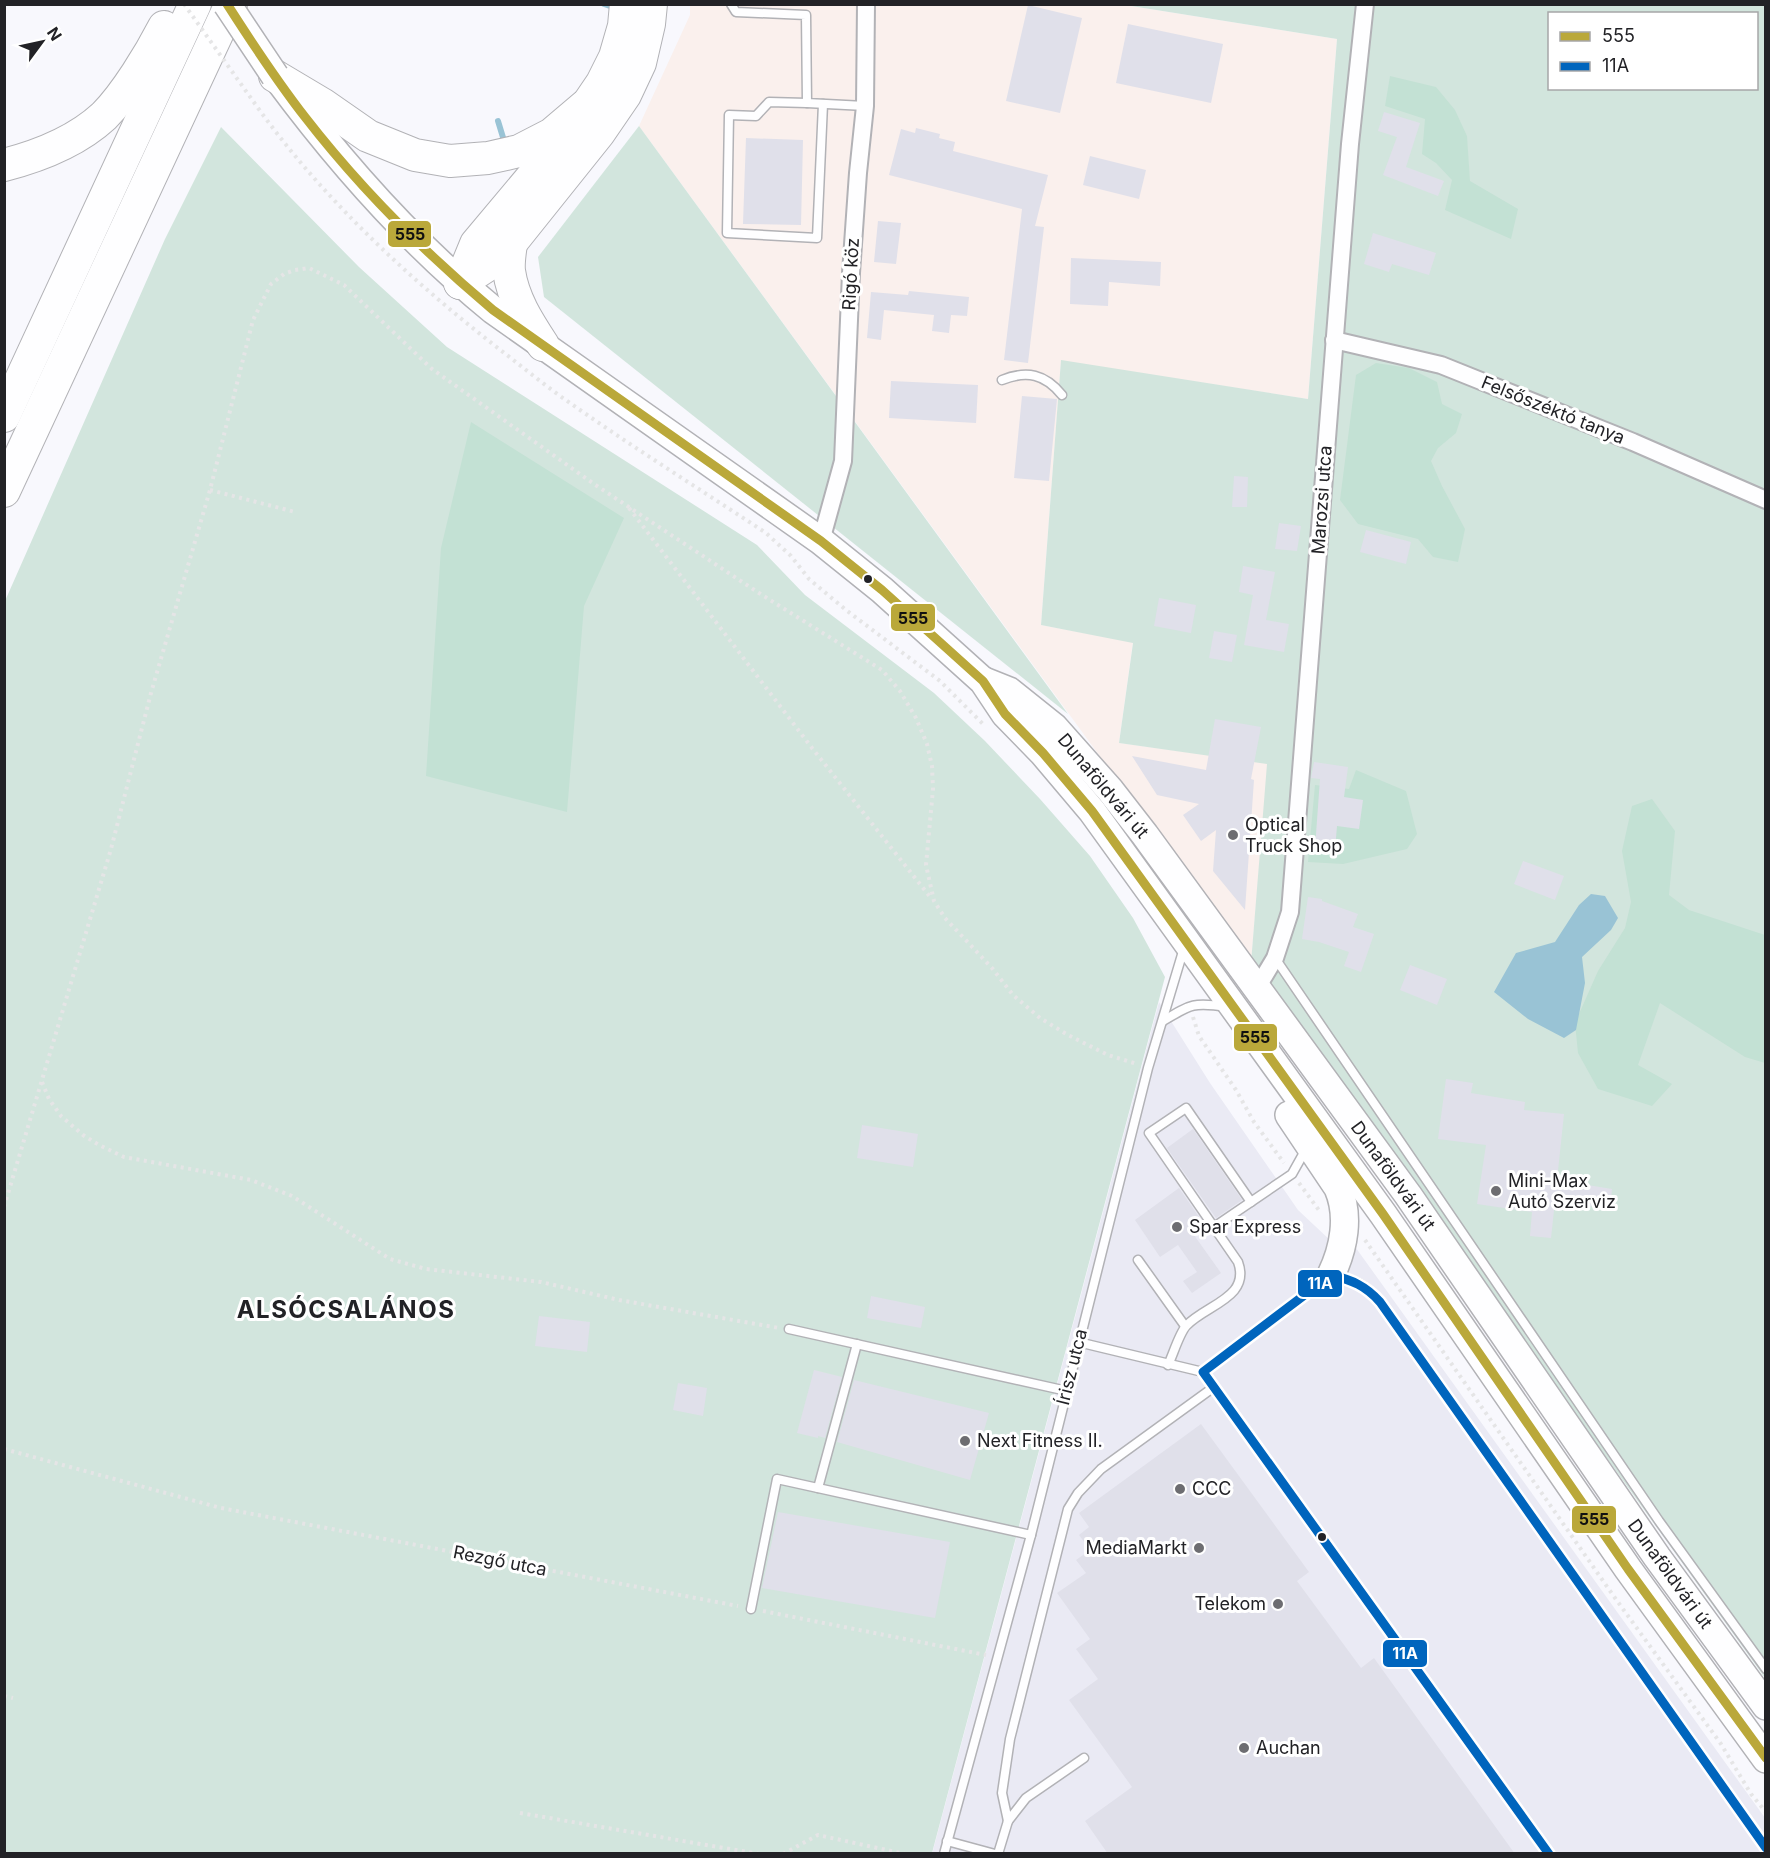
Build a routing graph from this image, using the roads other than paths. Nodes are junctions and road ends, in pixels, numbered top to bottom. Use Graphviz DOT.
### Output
graph roads {
  1 [pos="175,4"];
  2 [pos="195,4"];
  3 [pos="237,4"];
  4 [pos="626,4"];
  5 [pos="651,4"];
  6 [pos="731,4"];
  7 [pos="866,4"];
  8 [pos="1365,4"];
  9 [pos="226,14"];
  10 [pos="275,76"];
  11 [pos="807,104"];
  12 [pos="823,104"];
  13 [pos="585,106"];
  14 [pos="865,106"];
  15 [pos="4,165"];
  16 [pos="511,243"];
  17 [pos="460,283"];
  18 [pos="1335,340"];
  19 [pos="543,345"];
  20 [pos="1002,380"];
  21 [pos="1062,395"];
  22 [pos="4,416"];
  23 [pos="4,491"];
  24 [pos="1766,500"];
  25 [pos="821,541"];
  26 [pos="983,681"];
  27 [pos="1186,942"];
  28 [pos="1275,958"];
  29 [pos="1257,988"];
  30 [pos="1238,1015"];
  31 [pos="1163,1021"];
  32 [pos="1288,1084"];
  33 [pos="1309,1144"];
  34 [pos="1251,1202"];
  35 [pos="1214,1227"];
  36 [pos="1138,1260"];
  37 [pos="1331,1275"];
  38 [pos="1185,1326"];
  39 [pos="789,1329"];
  40 [pos="1078,1342"];
  41 [pos="857,1344"];
  42 [pos="1168,1365"];
  43 [pos="1203,1372"];
  44 [pos="1214,1388"];
  45 [pos="1067,1391"];
  46 [pos="818,1488"];
  47 [pos="1031,1535"];
  48 [pos="751,1609"];
  49 [pos="1766,1669"];
  50 [pos="1766,1706"];
  51 [pos="1084,1758"];
  52 [pos="1766,1759"];
  53 [pos="1008,1821"];
  54 [pos="947,1841"];
  55 [pos="1766,1849"];
  56 [pos="944,1854"];
  57 [pos="997,1854"];
  58 [pos="1549,1854"];
  1 -- 15 [label="highway"];
  2 -- 22 [label="highway"];
  3 -- 9 [label="highway"];
  4 -- 13 [label="highway"];
  5 -- 16 [label="highway"];
  6 -- 11 [label="lane"];
  7 -- 14 [label="street, Rigó köz"];
  8 -- 18 [label="street, Marozsi utca"];
  9 -- 10 [label="main road, Dunaföldvári út, bridge"];
  9 -- 23 [label="highway"];
  10 -- 13 [label="highway"];
  10 -- 17 [label="main road, Dunaföldvári út"];
  11 -- 12 [label="lane"];
  11 -- 12 [label="lane"];
  12 -- 14 [label="lane"];
  13 -- 17 [label="highway"];
  14 -- 25 [label="street, Rigó köz"];
  16 -- 17 [label="highway"];
  16 -- 19 [label="highway"];
  17 -- 19 [label="main road, Dunaföldvári út"];
  18 -- 24 [label="street, Felsőszéktó tanya"];
  18 -- 28 [label="street, Marozsi utca"];
  19 -- 25 [label="main road, Dunaföldvári út"];
  20 -- 21 [label="lane"];
  25 -- 26 [label="main road, Dunaföldvári út"];
  26 -- 27 [label="main road, Dunaföldvári út"];
  26 -- 29 [label="main road, Dunaföldvári út"];
  27 -- 30 [label="main road, Dunaföldvári út"];
  27 -- 31 [label="lane, Írisz utca"];
  28 -- 29 [label="street, Marozsi utca"];
  28 -- 49 [label="lane"];
  29 -- 32 [label="main road"];
  29 -- 50 [label="main road, Dunaföldvári út"];
  30 -- 31 [label="lane"];
  30 -- 32 [label="main road, Dunaföldvári út"];
  30 -- 33 [label="main road"];
  31 -- 40 [label="lane, Írisz utca"];
  32 -- 52 [label="main road, Dunaföldvári út"];
  33 -- 34 [label="lane"];
  33 -- 37 [label="main road"];
  34 -- 35 [label="lane"];
  34 -- 35 [label="lane"];
  35 -- 38 [label="lane"];
  36 -- 38 [label="lane"];
  37 -- 43 [label="lane"];
  37 -- 55 [label="lane"];
  38 -- 42 [label="lane"];
  39 -- 41 [label="lane"];
  40 -- 42 [label="lane"];
  40 -- 45 [label="lane, Írisz utca"];
  41 -- 45 [label="lane"];
  41 -- 46 [label="lane"];
  42 -- 43 [label="lane"];
  43 -- 44 [label="lane"];
  44 -- 53 [label="lane"];
  44 -- 58 [label="lane"];
  45 -- 47 [label="lane, Írisz utca"];
  46 -- 47 [label="lane"];
  46 -- 48 [label="lane"];
  47 -- 54 [label="lane, Írisz utca"];
  51 -- 53 [label="lane"];
  53 -- 57 [label="lane"];
  54 -- 56 [label="lane, Írisz utca"];
  54 -- 57 [label="lane"];
}
